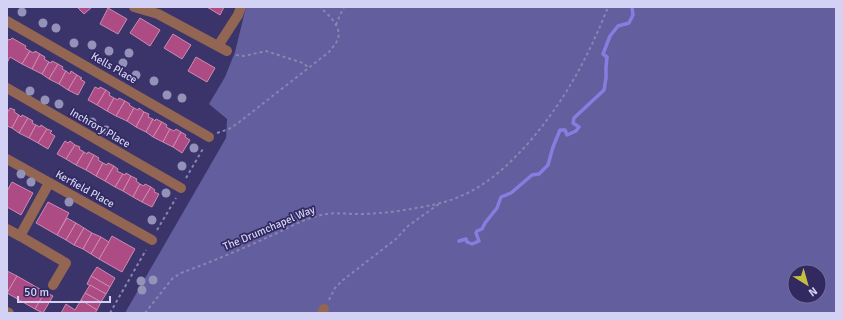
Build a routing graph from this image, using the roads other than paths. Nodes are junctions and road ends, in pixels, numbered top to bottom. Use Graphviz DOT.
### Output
graph roads {
  1 [pos="134,7"];
  2 [pos="241,7"];
  3 [pos="149,9"];
  4 [pos="7,21"];
  5 [pos="218,46"];
  6 [pos="227,51"];
  7 [pos="7,88"];
  8 [pos="209,137"];
  9 [pos="7,159"];
  10 [pos="49,182"];
  11 [pos="181,188"];
  12 [pos="7,229"];
  13 [pos="20,236"];
  14 [pos="152,240"];
  15 [pos="53,285"];
  1 -- 3 [label="street"];
  2 -- 5 [label="street"];
  3 -- 5 [label="street"];
  4 -- 8 [label="street, Kells Place"];
  5 -- 6 [label="street"];
  7 -- 11 [label="street, Inchrory Place"];
  9 -- 10 [label="street, Kerfield Place"];
  10 -- 13 [label="street"];
  10 -- 14 [label="street, Kerfield Place"];
  12 -- 13 [label="street"];
  13 -- 15 [label="street"];
}
